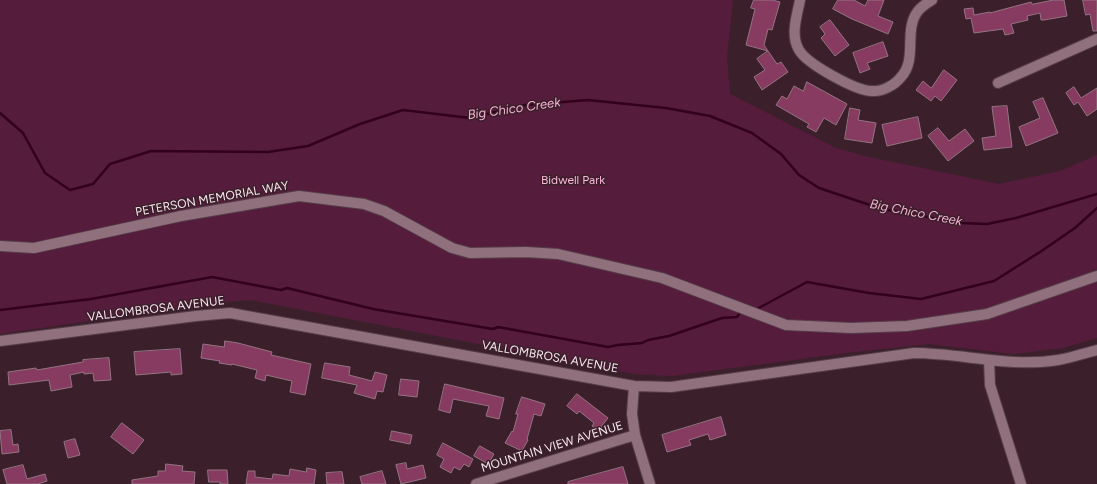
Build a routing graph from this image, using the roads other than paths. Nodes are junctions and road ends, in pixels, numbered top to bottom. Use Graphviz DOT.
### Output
graph roads {
  1 [pos="800,0"];
  2 [pos="932,0"];
  3 [pos="1097,39"];
  4 [pos="998,83"];
  5 [pos="0,246"];
  6 [pos="1097,276"];
  7 [pos="0,341"];
  8 [pos="1097,350"];
  9 [pos="989,360"];
  10 [pos="634,386"];
  11 [pos="635,435"];
  12 [pos="476,484"];
  13 [pos="650,484"];
  14 [pos="1021,484"];
  1 -- 2 [label="street"];
  3 -- 4 [label="street"];
  5 -- 6 [label="street, PETERSON MEMORIAL WAY"];
  7 -- 10 [label="street, VALLOMBROSA AVENUE"];
  8 -- 9 [label="street, VALLOMBROSA AVENUE"];
  9 -- 10 [label="street, VALLOMBROSA AVENUE"];
  9 -- 14 [label="street"];
  10 -- 11 [label="street"];
  11 -- 12 [label="street, MOUNTAIN VIEW AVENUE"];
  11 -- 13 [label="street"];
}
